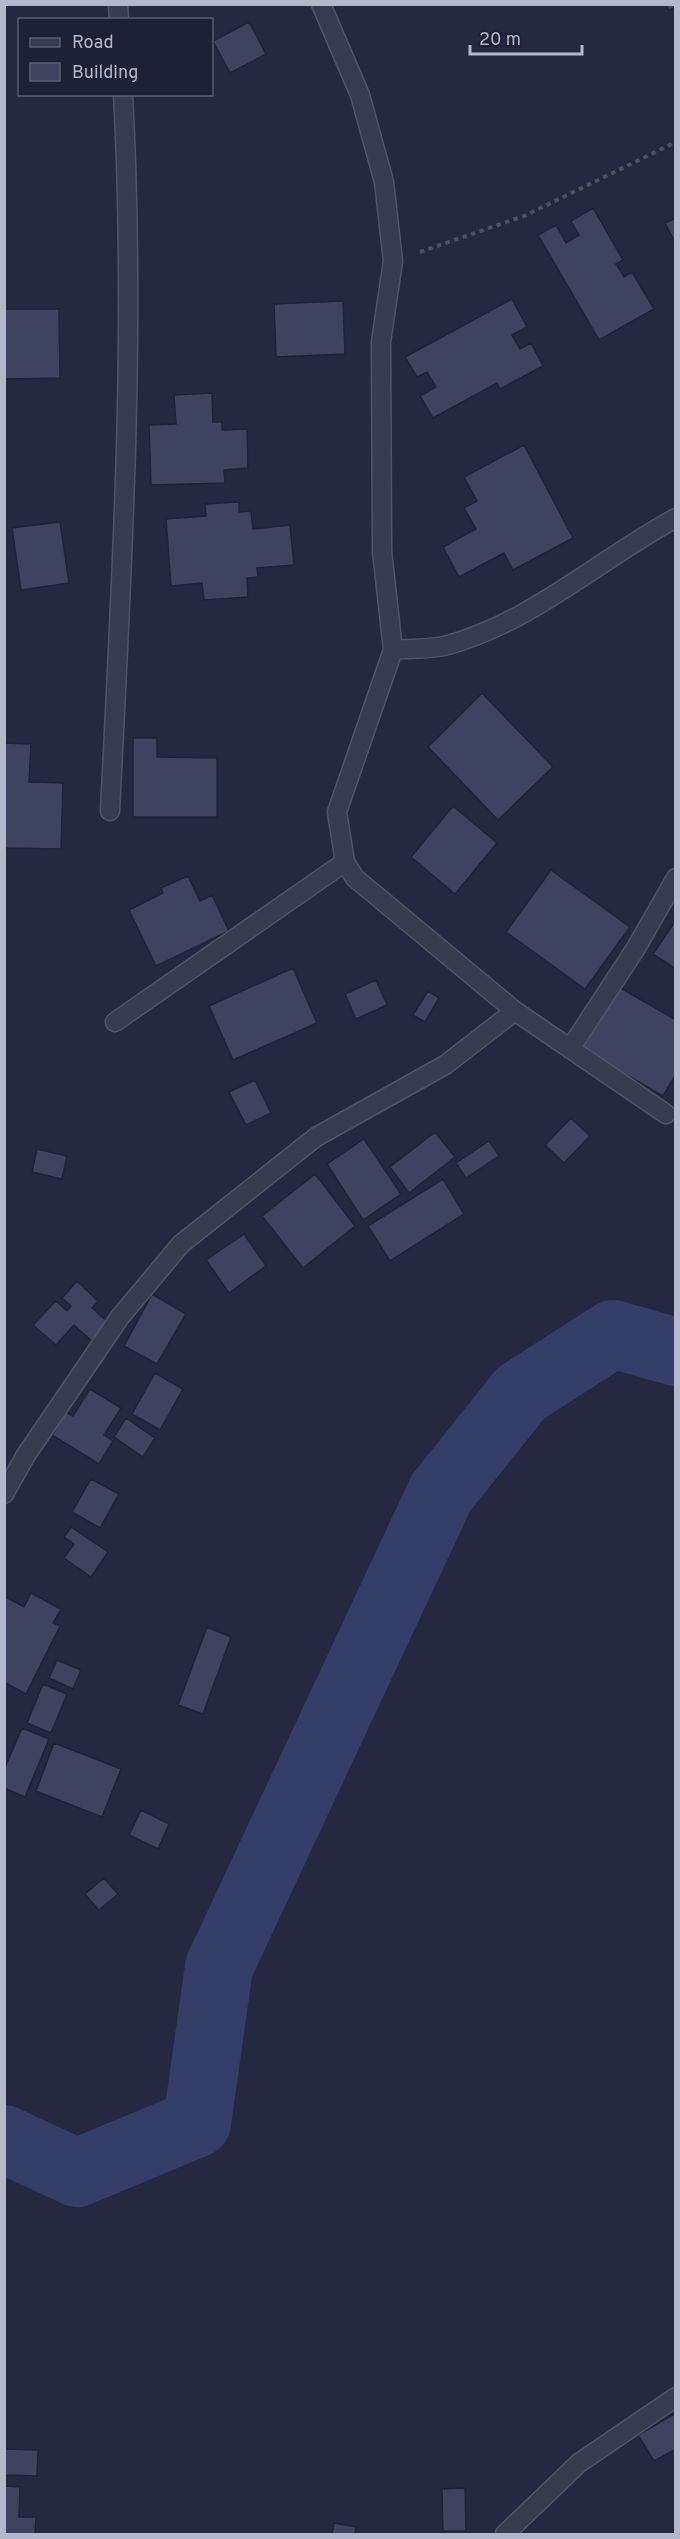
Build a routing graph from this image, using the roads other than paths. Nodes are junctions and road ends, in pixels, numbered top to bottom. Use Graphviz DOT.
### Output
graph roads {
  1 [pos="321,4"];
  2 [pos="123,96"];
  3 [pos="675,518"];
  4 [pos="393,650"];
  5 [pos="110,811"];
  6 [pos="345,862"];
  7 [pos="675,878"];
  8 [pos="515,1011"];
  9 [pos="115,1022"];
  10 [pos="570,1049"];
  11 [pos="666,1114"];
  12 [pos="4,1494"];
  13 [pos="675,2397"];
  14 [pos="505,2535"];
  1 -- 4 [label="street"];
  2 -- 5 [label="street"];
  3 -- 4 [label="street"];
  4 -- 6 [label="street"];
  6 -- 8 [label="street"];
  6 -- 9 [label="street"];
  7 -- 10 [label="street"];
  8 -- 10 [label="street"];
  8 -- 12 [label="street"];
  10 -- 11 [label="street"];
  13 -- 14 [label="street"];
}
